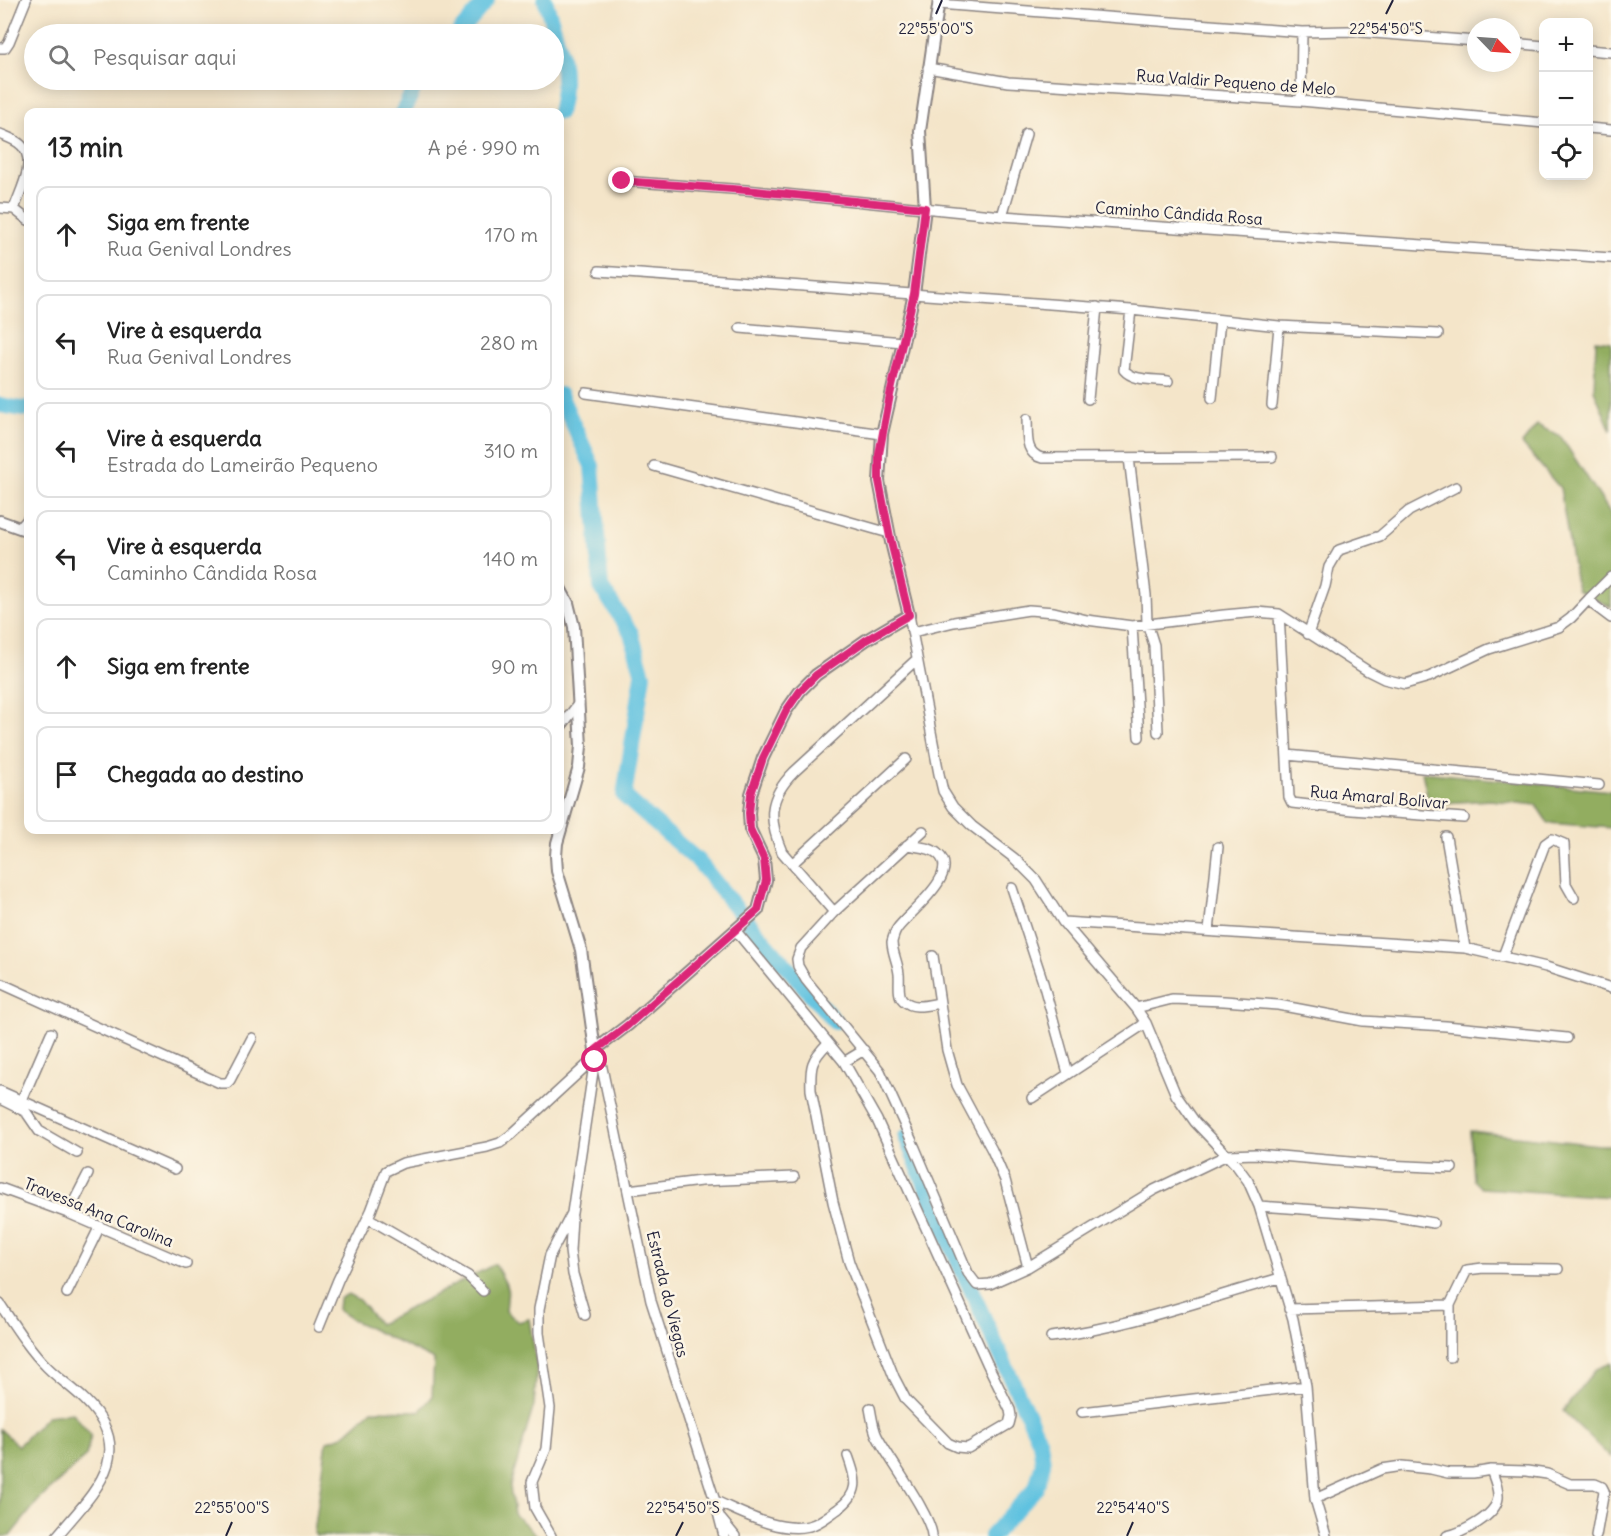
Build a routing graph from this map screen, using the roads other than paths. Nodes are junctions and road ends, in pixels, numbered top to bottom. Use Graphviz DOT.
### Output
graph roads {
  1 [pos="26,0"];
  2 [pos="939,2"];
  3 [pos="1302,32"];
  4 [pos="1467,40"];
  5 [pos="1521,45"];
  6 [pos="1539,46"];
  7 [pos="0,48"];
  8 [pos="1593,50"];
  9 [pos="1611,52"];
  10 [pos="928,68"];
  11 [pos="1301,101"];
  12 [pos="1539,123"];
  13 [pos="1593,128"];
  14 [pos="1611,130"];
  15 [pos="0,134"];
  16 [pos="1026,135"];
  17 [pos="24,148"];
  18 [pos="24,178"];
  19 [pos="622,181"];
  20 [pos="0,208"];
  21 [pos="925,208"];
  22 [pos="14,209"];
  23 [pos="1002,216"];
  24 [pos="24,217"];
  25 [pos="1611,258"];
  26 [pos="599,271"];
  27 [pos="914,294"];
  28 [pos="1097,307"];
  29 [pos="1131,310"];
  30 [pos="1220,320"];
  31 [pos="1279,326"];
  32 [pos="740,328"];
  33 [pos="1438,334"];
  34 [pos="903,342"];
  35 [pos="1168,381"];
  36 [pos="586,393"];
  37 [pos="1212,398"];
  38 [pos="1088,399"];
  39 [pos="1272,405"];
  40 [pos="1027,419"];
  41 [pos="882,434"];
  42 [pos="1272,457"];
  43 [pos="1129,458"];
  44 [pos="654,466"];
  45 [pos="1456,487"];
  46 [pos="0,521"];
  47 [pos="24,529"];
  48 [pos="889,533"];
  49 [pos="1611,577"];
  50 [pos="564,596"];
  51 [pos="1589,599"];
  52 [pos="1279,614"];
  53 [pos="909,615"];
  54 [pos="1611,618"];
  55 [pos="1147,623"];
  56 [pos="1132,626"];
  57 [pos="913,632"];
  58 [pos="1308,634"];
  59 [pos="917,659"];
  60 [pos="579,704"];
  61 [pos="564,723"];
  62 [pos="1158,732"];
  63 [pos="1139,737"];
  64 [pos="1287,755"];
  65 [pos="906,759"];
  66 [pos="1599,785"];
  67 [pos="1464,818"];
  68 [pos="564,819"];
  69 [pos="922,831"];
  70 [pos="560,834"];
  71 [pos="1446,837"];
  72 [pos="907,845"];
  73 [pos="1218,847"];
  74 [pos="793,863"];
  75 [pos="1012,888"];
  76 [pos="1574,898"];
  77 [pos="834,912"];
  78 [pos="1063,921"];
  79 [pos="738,930"];
  80 [pos="1209,931"];
  81 [pos="1465,948"];
  82 [pos="933,956"];
  83 [pos="1503,956"];
  84 [pos="0,983"];
  85 [pos="1611,988"];
  86 [pos="939,1003"];
  87 [pos="1136,1008"];
  88 [pos="1146,1023"];
  89 [pos="51,1033"];
  90 [pos="252,1038"];
  91 [pos="1567,1038"];
  92 [pos="828,1043"];
  93 [pos="864,1050"];
  94 [pos="595,1055"];
  95 [pos="844,1062"];
  96 [pos="1068,1073"];
  97 [pos="0,1091"];
  98 [pos="1032,1098"];
  99 [pos="0,1099"];
  100 [pos="22,1100"];
  101 [pos="77,1153"];
  102 [pos="1227,1155"];
  103 [pos="1452,1168"];
  104 [pos="175,1169"];
  105 [pos="88,1174"];
  106 [pos="794,1177"];
  107 [pos="0,1188"];
  108 [pos="628,1190"];
  109 [pos="1259,1206"];
  110 [pos="68,1213"];
  111 [pos="572,1213"];
  112 [pos="368,1218"];
  113 [pos="1433,1223"];
  114 [pos="100,1226"];
  115 [pos="186,1264"];
  116 [pos="1028,1268"];
  117 [pos="1558,1269"];
  118 [pos="1280,1278"];
  119 [pos="483,1291"];
  120 [pos="67,1293"];
  121 [pos="0,1304"];
  122 [pos="1450,1305"];
  123 [pos="1289,1309"];
  124 [pos="585,1315"];
  125 [pos="319,1327"];
  126 [pos="1051,1337"];
  127 [pos="1450,1358"];
  128 [pos="1306,1386"];
  129 [pos="870,1408"];
  130 [pos="1082,1412"];
  131 [pos="848,1456"];
  132 [pos="1491,1470"];
  133 [pos="1315,1499"];
  134 [pos="715,1501"];
  135 [pos="719,1516"];
  136 [pos="57,1536"];
  137 [pos="551,1536"];
  138 [pos="724,1536"];
  139 [pos="735,1536"];
  140 [pos="932,1536"];
  141 [pos="1326,1536"];
  142 [pos="1447,1536"];
  143 [pos="1596,1536"];
  1 -- 7 [label="street"];
  2 -- 3 [label="street"];
  2 -- 10 [label="street"];
  3 -- 4 [label="street"];
  3 -- 11 [label="street"];
  5 -- 6 [label="street"];
  8 -- 9 [label="street"];
  10 -- 11 [label="street, Rua Valdir Pequeno de Melo"];
  10 -- 21 [label="street"];
  11 -- 12 [label="street, Rua Valdir Pequeno de Melo"];
  13 -- 14 [label="street"];
  15 -- 17 [label="street"];
  16 -- 23 [label="street"];
  18 -- 22 [label="street"];
  19 -- 21 [label="street, Caminho Cândida Rosa"];
  20 -- 22 [label="street"];
  21 -- 23 [label="street, Caminho Cândida Rosa"];
  21 -- 27 [label="street"];
  22 -- 24 [label="street"];
  23 -- 25 [label="street, Caminho Cândida Rosa"];
  26 -- 27 [label="street"];
  27 -- 28 [label="street"];
  27 -- 34 [label="street"];
  28 -- 29 [label="street"];
  28 -- 38 [label="street"];
  29 -- 30 [label="street"];
  29 -- 35 [label="street"];
  30 -- 31 [label="street"];
  30 -- 37 [label="street"];
  31 -- 33 [label="street"];
  31 -- 39 [label="street"];
  32 -- 34 [label="street"];
  34 -- 41 [label="street"];
  36 -- 41 [label="street"];
  40 -- 43 [label="street"];
  41 -- 48 [label="street"];
  42 -- 43 [label="street"];
  43 -- 55 [label="street"];
  44 -- 48 [label="street"];
  45 -- 58 [label="street"];
  46 -- 47 [label="street"];
  48 -- 53 [label="street"];
  49 -- 51 [label="street"];
  50 -- 60 [label="street, Estrada do Viegas"];
  51 -- 54 [label="street"];
  51 -- 58 [label="street"];
  52 -- 55 [label="street"];
  52 -- 58 [label="street"];
  52 -- 64 [label="street"];
  53 -- 57 [label="street"];
  53 -- 79 [label="street"];
  55 -- 56 [label="street"];
  55 -- 62 [label="street"];
  56 -- 57 [label="street"];
  56 -- 63 [label="street"];
  57 -- 59 [label="street"];
  59 -- 74 [label="street"];
  59 -- 78 [label="street"];
  60 -- 61 [label="street"];
  60 -- 68 [label="street, Estrada do Viegas"];
  64 -- 66 [label="street"];
  64 -- 67 [label="street, Rua Amaral Bolivar"];
  65 -- 74 [label="street"];
  69 -- 72 [label="street"];
  70 -- 94 [label="street, Estrada do Viegas"];
  71 -- 81 [label="street"];
  72 -- 77 [label="street"];
  72 -- 86 [label="street"];
  73 -- 80 [label="street"];
  74 -- 77 [label="street"];
  75 -- 96 [label="street"];
  76 -- 83 [label="street"];
  77 -- 93 [label="street"];
  78 -- 80 [label="street"];
  78 -- 87 [label="street"];
  79 -- 92 [label="street"];
  79 -- 94 [label="street"];
  80 -- 81 [label="street"];
  81 -- 83 [label="street"];
  82 -- 86 [label="street"];
  83 -- 85 [label="street"];
  84 -- 90 [label="street"];
  86 -- 116 [label="street"];
  87 -- 88 [label="street"];
  87 -- 91 [label="street"];
  88 -- 96 [label="street"];
  88 -- 102 [label="street"];
  89 -- 100 [label="street"];
  92 -- 95 [label="street"];
  92 -- 95 [label="street"];
  93 -- 95 [label="street"];
  93 -- 116 [label="street"];
  94 -- 108 [label="street, Estrada do Viegas"];
  94 -- 111 [label="street, Estrada do Viegas"];
  94 -- 112 [label="street"];
  96 -- 98 [label="street"];
  97 -- 100 [label="street"];
  99 -- 101 [label="street"];
  100 -- 104 [label="street"];
  102 -- 103 [label="street"];
  102 -- 109 [label="street"];
  102 -- 116 [label="street"];
  105 -- 110 [label="street"];
  106 -- 108 [label="street"];
  107 -- 110 [label="street, Travessa Ana Carolina"];
  108 -- 134 [label="street, Estrada do Viegas"];
  109 -- 113 [label="street"];
  109 -- 118 [label="street"];
  110 -- 114 [label="street, Travessa Ana Carolina"];
  111 -- 124 [label="street"];
  111 -- 137 [label="street, Estrada do Viegas"];
  112 -- 119 [label="street"];
  112 -- 125 [label="street"];
  114 -- 115 [label="street, Travessa Ana Carolina"];
  114 -- 120 [label="street"];
  117 -- 122 [label="street"];
  118 -- 123 [label="street"];
  118 -- 126 [label="street"];
  121 -- 136 [label="street"];
  122 -- 123 [label="street"];
  122 -- 127 [label="street"];
  123 -- 128 [label="street"];
  128 -- 130 [label="street"];
  128 -- 133 [label="street"];
  129 -- 140 [label="street"];
  131 -- 134 [label="street"];
  132 -- 133 [label="street"];
  132 -- 142 [label="street"];
  132 -- 143 [label="street"];
  133 -- 141 [label="street"];
  134 -- 135 [label="street, Estrada do Viegas"];
  135 -- 138 [label="street, Estrada do Viegas"];
  135 -- 139 [label="street"];
}
